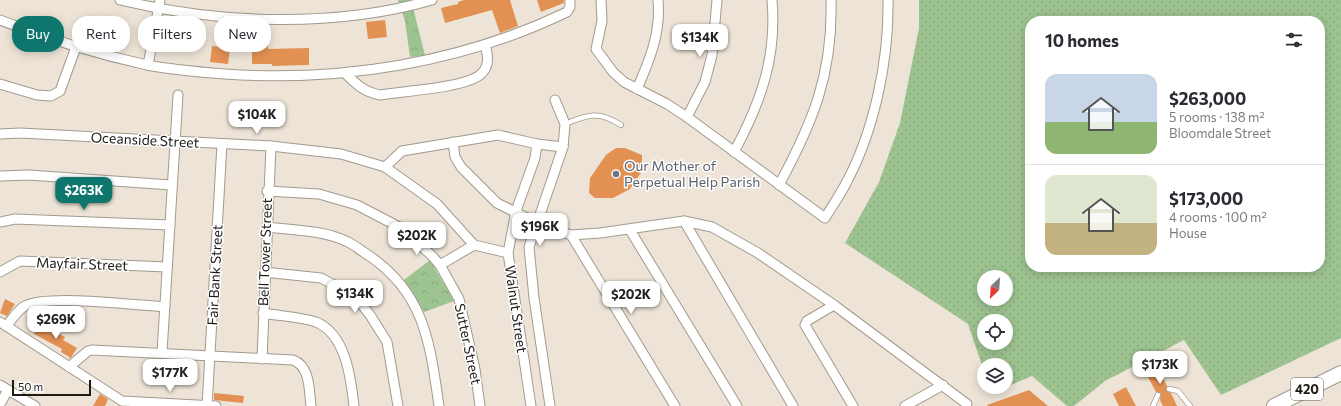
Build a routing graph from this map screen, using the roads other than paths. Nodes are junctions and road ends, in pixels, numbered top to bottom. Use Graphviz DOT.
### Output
graph roads {
  1 [pos="120,0"];
  2 [pos="432,0"];
  3 [pos="570,0"];
  4 [pos="602,0"];
  5 [pos="658,0"];
  6 [pos="716,0"];
  7 [pos="772,0"];
  8 [pos="831,0"];
  9 [pos="888,0"];
  10 [pos="159,5"];
  11 [pos="0,20"];
  12 [pos="485,45"];
  13 [pos="72,46"];
  14 [pos="74,52"];
  15 [pos="96,52"];
  16 [pos="148,65"];
  17 [pos="345,73"];
  18 [pos="0,84"];
  19 [pos="637,89"];
  20 [pos="178,95"];
  21 [pos="555,100"];
  22 [pos="687,117"];
  23 [pos="565,124"];
  24 [pos="621,125"];
  25 [pos="0,134"];
  26 [pos="176,142"];
  27 [pos="453,142"];
  28 [pos="222,144"];
  29 [pos="537,144"];
  30 [pos="271,146"];
  31 [pos="563,147"];
  32 [pos="734,152"];
  33 [pos="385,167"];
  34 [pos="0,176"];
  35 [pos="172,185"];
  36 [pos="779,185"];
  37 [pos="268,192"];
  38 [pos="516,211"];
  39 [pos="684,221"];
  40 [pos="0,222"];
  41 [pos="537,223"];
  42 [pos="170,225"];
  43 [pos="267,227"];
  44 [pos="630,230"];
  45 [pos="571,235"];
  46 [pos="474,245"];
  47 [pos="508,253"];
  48 [pos="440,264"];
  49 [pos="167,267"];
  50 [pos="0,272"];
  51 [pos="264,272"];
  52 [pos="834,305"];
  53 [pos="165,307"];
  54 [pos="264,313"];
  55 [pos="3,324"];
  56 [pos="162,352"];
  57 [pos="210,357"];
  58 [pos="262,359"];
  59 [pos="69,367"];
  60 [pos="1341,373"];
  61 [pos="943,385"];
  62 [pos="4,388"];
  63 [pos="1169,389"];
  64 [pos="1158,395"];
  65 [pos="0,404"];
  66 [pos="121,404"];
  67 [pos="967,404"];
  68 [pos="35,406"];
  69 [pos="210,406"];
  70 [pos="311,406"];
  71 [pos="354,406"];
  72 [pos="398,406"];
  73 [pos="439,406"];
  74 [pos="480,406"];
  75 [pos="530,406"];
  76 [pos="550,406"];
  77 [pos="675,406"];
  78 [pos="737,406"];
  79 [pos="793,406"];
  80 [pos="853,406"];
  81 [pos="905,406"];
  82 [pos="1152,406"];
  83 [pos="1190,406"];
  84 [pos="1274,406"];
  1 -- 10 [label="street"];
  2 -- 10 [label="street"];
  3 -- 12 [label="street"];
  4 -- 19 [label="street"];
  5 -- 19 [label="street"];
  6 -- 22 [label="street"];
  7 -- 32 [label="street"];
  8 -- 36 [label="street"];
  9 -- 36 [label="street"];
  10 -- 16 [label="street"];
  11 -- 13 [label="street"];
  12 -- 17 [label="street"];
  12 -- 17 [label="street"];
  14 -- 18 [label="street"];
  15 -- 16 [label="street"];
  16 -- 17 [label="street"];
  19 -- 22 [label="street"];
  20 -- 26 [label="street"];
  21 -- 23 [label="street"];
  22 -- 32 [label="street"];
  23 -- 24 [label="lane"];
  23 -- 31 [label="street"];
  25 -- 26 [label="street, Oceanside Street"];
  26 -- 28 [label="street, Oceanside Street"];
  26 -- 35 [label="street"];
  27 -- 29 [label="street"];
  27 -- 33 [label="street"];
  27 -- 38 [label="street"];
  28 -- 30 [label="street, Oceanside Street"];
  28 -- 57 [label="street, Fair Bank Street"];
  29 -- 31 [label="street"];
  29 -- 38 [label="street, Walnut Street"];
  30 -- 33 [label="street, Oceanside Street"];
  30 -- 37 [label="street, Bell Tower Street"];
  31 -- 41 [label="street"];
  32 -- 36 [label="street"];
  33 -- 46 [label="street, Oceanside Street"];
  34 -- 35 [label="street"];
  35 -- 42 [label="street"];
  37 -- 43 [label="street, Bell Tower Street"];
  37 -- 48 [label="street, Sutter Street"];
  38 -- 41 [label="street"];
  38 -- 47 [label="street, Walnut Street"];
  39 -- 44 [label="street"];
  39 -- 52 [label="street"];
  39 -- 79 [label="street"];
  40 -- 42 [label="street"];
  41 -- 45 [label="street"];
  41 -- 76 [label="street"];
  42 -- 49 [label="street"];
  43 -- 51 [label="street, Bell Tower Street"];
  43 -- 73 [label="street"];
  44 -- 45 [label="street"];
  44 -- 78 [label="street"];
  45 -- 77 [label="street"];
  46 -- 47 [label="street"];
  46 -- 48 [label="street"];
  47 -- 75 [label="street, Walnut Street"];
  48 -- 74 [label="street, Sutter Street"];
  49 -- 50 [label="street, Mayfair Street"];
  49 -- 53 [label="street"];
  51 -- 54 [label="street, Bell Tower Street"];
  51 -- 72 [label="street"];
  52 -- 61 [label="street"];
  52 -- 80 [label="street"];
  53 -- 55 [label="street"];
  53 -- 56 [label="street"];
  54 -- 58 [label="street, Bell Tower Street"];
  54 -- 71 [label="street"];
  55 -- 59 [label="street"];
  56 -- 57 [label="street"];
  56 -- 59 [label="street"];
  57 -- 58 [label="street"];
  57 -- 69 [label="street, Fair Bank Street"];
  58 -- 70 [label="street"];
  59 -- 66 [label="street"];
  60 -- 84 [label="main road, 420"];
  61 -- 67 [label="street"];
  61 -- 81 [label="street"];
  62 -- 65 [label="street"];
  62 -- 68 [label="street"];
  63 -- 83 [label="lane"];
  64 -- 82 [label="lane"];
  66 -- 69 [label="street"];
}
